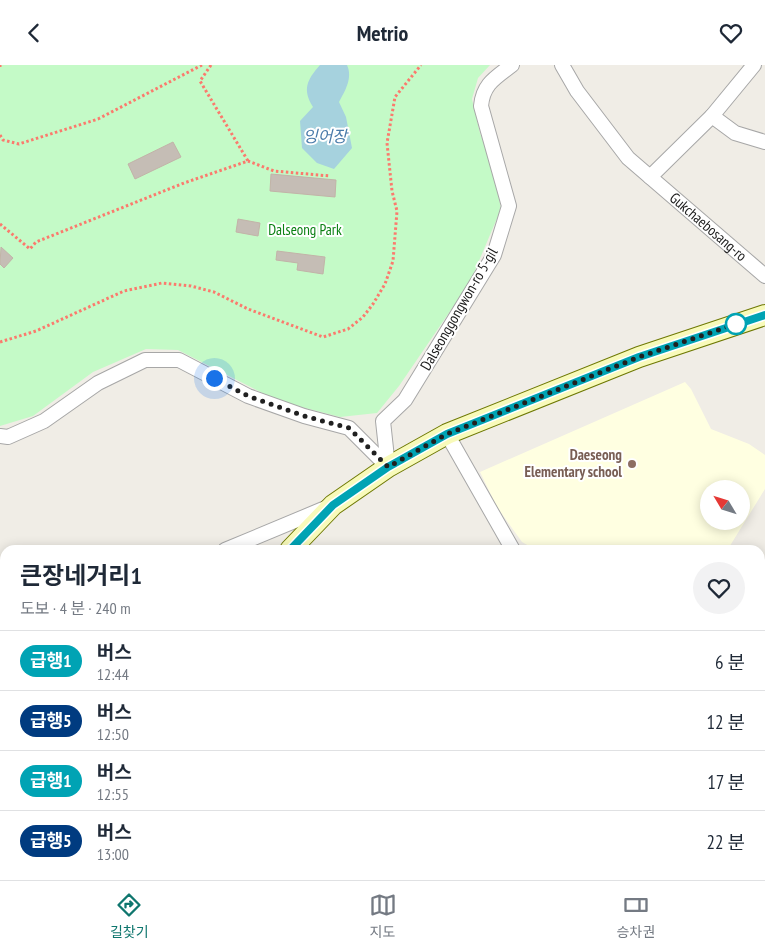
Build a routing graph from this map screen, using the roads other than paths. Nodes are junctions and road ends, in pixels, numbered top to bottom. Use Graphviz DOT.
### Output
graph roads {
  1 [pos="512,65"];
  2 [pos="562,65"];
  3 [pos="754,65"];
  4 [pos="712,116"];
  5 [pos="765,142"];
  6 [pos="650,177"];
  7 [pos="765,277"];
  8 [pos="765,315"];
  9 [pos="447,434"];
  10 [pos="0,436"];
  11 [pos="388,467"];
  12 [pos="333,505"];
  13 [pos="237,545"];
  14 [pos="295,545"];
  15 [pos="510,545"];
  1 -- 11 [label="street, Dalseonggongwon-ro 5-gil"];
  2 -- 6 [label="street"];
  3 -- 4 [label="street"];
  4 -- 5 [label="street"];
  4 -- 6 [label="street"];
  6 -- 7 [label="street, Gukchaebosang-ro"];
  8 -- 9 [label="main road"];
  9 -- 11 [label="main road"];
  9 -- 15 [label="street"];
  10 -- 11 [label="street"];
  11 -- 12 [label="main road"];
  12 -- 13 [label="street"];
  12 -- 14 [label="main road"];
}
